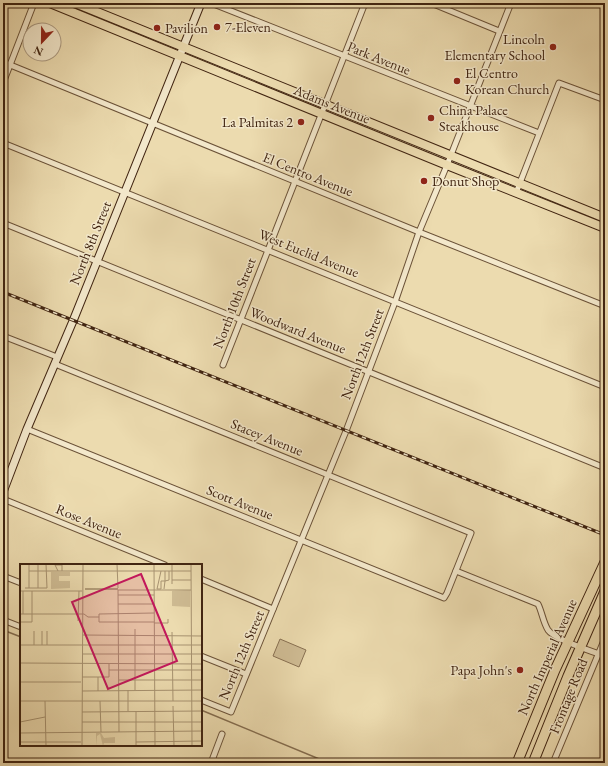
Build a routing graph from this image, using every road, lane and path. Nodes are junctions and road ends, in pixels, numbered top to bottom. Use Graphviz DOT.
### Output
graph roads {
  1 [pos="34,3"];
  2 [pos="50,3"];
  3 [pos="75,3"];
  4 [pos="201,3"];
  5 [pos="211,3"];
  6 [pos="365,3"];
  7 [pos="431,3"];
  8 [pos="511,3"];
  9 [pos="499,31"];
  10 [pos="184,46"];
  11 [pos="180,56"];
  12 [pos="344,56"];
  13 [pos="3,62"];
  14 [pos="10,65"];
  15 [pos="3,83"];
  16 [pos="605,100"];
  17 [pos="326,105"];
  18 [pos="470,106"];
  19 [pos="322,114"];
  20 [pos="153,124"];
  21 [pos="539,133"];
  22 [pos="3,142"];
  23 [pos="451,156"];
  24 [pos="447,166"];
  25 [pos="295,181"];
  26 [pos="520,184"];
  27 [pos="516,192"];
  28 [pos="124,193"];
  29 [pos="605,218"];
  30 [pos="3,223"];
  31 [pos="605,228"];
  32 [pos="419,232"];
  33 [pos="267,249"];
  34 [pos="96,261"];
  35 [pos="395,302"];
  36 [pos="605,306"];
  37 [pos="241,319"];
  38 [pos="3,336"];
  39 [pos="56,360"];
  40 [pos="222,365"];
  41 [pos="368,372"];
  42 [pos="605,387"];
  43 [pos="27,429"];
  44 [pos="605,468"];
  45 [pos="328,475"];
  46 [pos="3,492"];
  47 [pos="3,499"];
  48 [pos="302,540"];
  49 [pos="605,562"];
  50 [pos="163,564"];
  51 [pos="456,571"];
  52 [pos="3,576"];
  53 [pos="202,580"];
  54 [pos="20,583"];
  55 [pos="605,591"];
  56 [pos="273,609"];
  57 [pos="3,620"];
  58 [pos="20,627"];
  59 [pos="605,638"];
  60 [pos="568,642"];
  61 [pos="581,647"];
  62 [pos="598,654"];
  63 [pos="202,656"];
  64 [pos="605,656"];
  65 [pos="246,674"];
  66 [pos="202,700"];
  67 [pos="222,734"];
  68 [pos="211,763"];
  69 [pos="517,763"];
  70 [pos="533,763"];
  71 [pos="553,763"];
  1 -- 14 [label="street"];
  2 -- 11 [label="main road, Adams Avenue"];
  3 -- 10 [label="main road, Adams Avenue"];
  4 -- 10 [label="street, North 8th Street"];
  5 -- 12 [label="street, Park Avenue"];
  6 -- 12 [label="street, North 10th Street"];
  7 -- 9 [label="street"];
  8 -- 9 [label="street, North 12th Street"];
  9 -- 18 [label="street, North 12th Street"];
  10 -- 11 [label="street, North 8th Street"];
  10 -- 17 [label="main road, Adams Avenue"];
  11 -- 19 [label="main road, Adams Avenue"];
  11 -- 20 [label="street, North 8th Street"];
  12 -- 17 [label="street, North 10th Street"];
  12 -- 18 [label="street, Park Avenue"];
  13 -- 14 [label="street, El Centro Avenue"];
  14 -- 15 [label="street"];
  14 -- 20 [label="street, El Centro Avenue"];
  16 -- 21 [label="street"];
  17 -- 19 [label="street, North 10th Street"];
  17 -- 23 [label="main road, Adams Avenue"];
  18 -- 21 [label="street, Park Avenue"];
  18 -- 23 [label="street, North 12th Street"];
  19 -- 24 [label="main road, Adams Avenue"];
  19 -- 25 [label="street, North 10th Street"];
  20 -- 25 [label="street, El Centro Avenue"];
  20 -- 28 [label="street, North 8th Street"];
  21 -- 26 [label="street"];
  22 -- 28 [label="street, West Euclid Avenue"];
  23 -- 24 [label="street, North 12th Street"];
  23 -- 26 [label="main road, Adams Avenue"];
  24 -- 27 [label="main road, Adams Avenue"];
  24 -- 32 [label="street, North 12th Street"];
  25 -- 32 [label="street, El Centro Avenue"];
  25 -- 33 [label="street, North 10th Street"];
  26 -- 27 [label="street"];
  26 -- 29 [label="main road, Adams Avenue"];
  27 -- 31 [label="main road, Adams Avenue"];
  28 -- 33 [label="street, West Euclid Avenue"];
  28 -- 34 [label="street, North 8th Street"];
  30 -- 34 [label="street, Woodward Avenue"];
  32 -- 35 [label="street, North 12th Street"];
  32 -- 36 [label="street, El Centro Avenue"];
  33 -- 35 [label="street, West Euclid Avenue"];
  33 -- 37 [label="street, North 10th Street"];
  34 -- 37 [label="street, Woodward Avenue"];
  34 -- 39 [label="street, North 8th Street"];
  35 -- 41 [label="street, North 12th Street"];
  35 -- 42 [label="street, West Euclid Avenue"];
  37 -- 40 [label="street, North 10th Street"];
  37 -- 41 [label="street, Woodward Avenue"];
  38 -- 39 [label="street, Stacey Avenue"];
  39 -- 43 [label="street, North 8th Street"];
  39 -- 45 [label="street, Stacey Avenue"];
  41 -- 44 [label="street, Woodward Avenue"];
  41 -- 45 [label="street, North 12th Street"];
  43 -- 46 [label="street, North 8th Street"];
  43 -- 48 [label="street, Scott Avenue"];
  45 -- 48 [label="street, North 12th Street"];
  45 -- 51 [label="street, Stacey Avenue"];
  47 -- 50 [label="street, Rose Avenue"];
  48 -- 51 [label="street, Scott Avenue"];
  48 -- 56 [label="street, North 12th Street"];
  49 -- 60 [label="highway, North Imperial Avenue"];
  51 -- 60 [label="street"];
  52 -- 54 [label="street"];
  53 -- 56 [label="street"];
  55 -- 61 [label="highway, North Imperial Avenue"];
  56 -- 65 [label="street, North 12th Street"];
  57 -- 58 [label="street"];
  59 -- 62 [label="street, Frontage Road"];
  60 -- 61 [label="street"];
  60 -- 69 [label="highway, North Imperial Avenue"];
  61 -- 62 [label="street"];
  61 -- 70 [label="highway, North Imperial Avenue"];
  62 -- 64 [label="street"];
  62 -- 71 [label="street, Frontage Road"];
  63 -- 65 [label="street"];
  65 -- 66 [label="street, North 12th Street"];
  67 -- 68 [label="street"];
}
